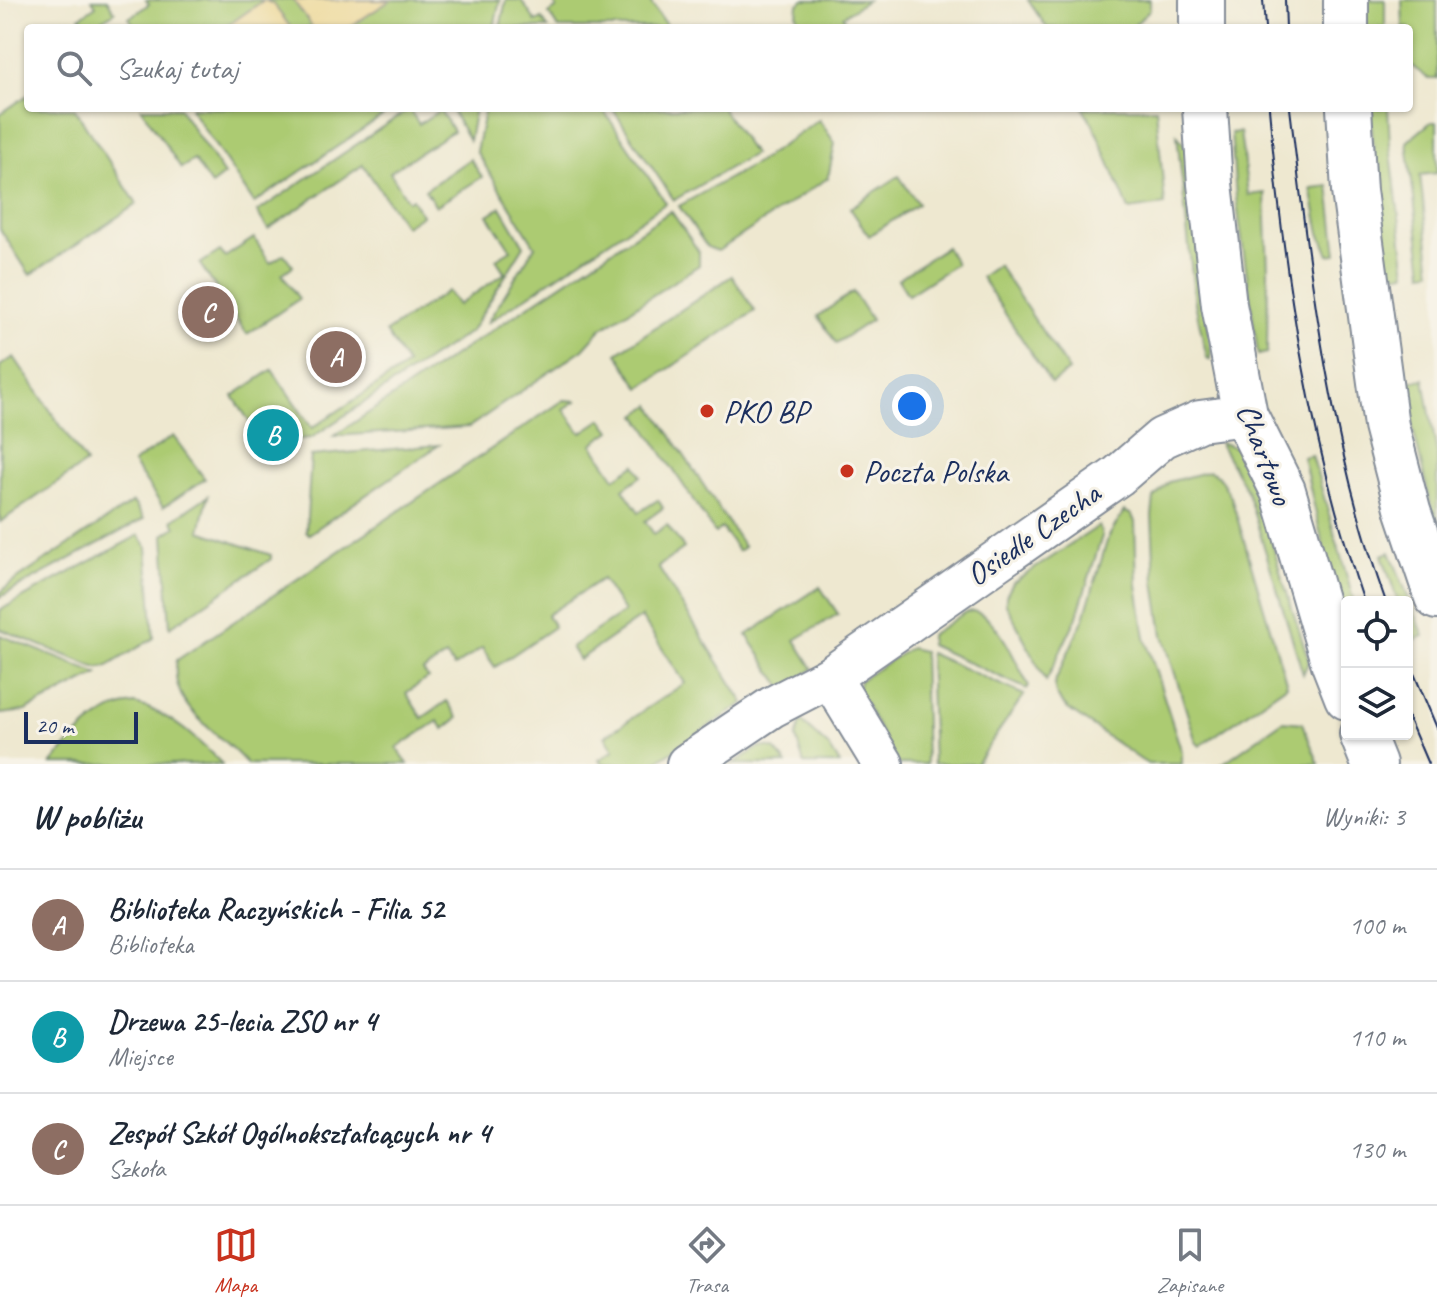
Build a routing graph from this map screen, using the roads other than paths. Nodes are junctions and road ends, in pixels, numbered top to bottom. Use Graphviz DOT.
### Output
graph roads {
  1 [pos="1202,0"];
  2 [pos="1346,0"];
  3 [pos="1202,24"];
  4 [pos="1346,24"];
  5 [pos="1205,112"];
  6 [pos="1349,112"];
  7 [pos="1245,415"];
  8 [pos="1437,597"];
  9 [pos="830,677"];
  10 [pos="1341,682"];
  11 [pos="1364,740"];
  12 [pos="687,764"];
  13 [pos="883,764"];
  14 [pos="1374,764"];
  1 -- 3 [label="street"];
  2 -- 4 [label="street"];
  5 -- 7 [label="street, Chartowo"];
  6 -- 8 [label="street"];
  7 -- 9 [label="street, Osiedle Czecha"];
  7 -- 10 [label="street, Chartowo"];
  9 -- 12 [label="street, Osiedle Czecha"];
  9 -- 13 [label="street"];
  11 -- 14 [label="street"];
}
